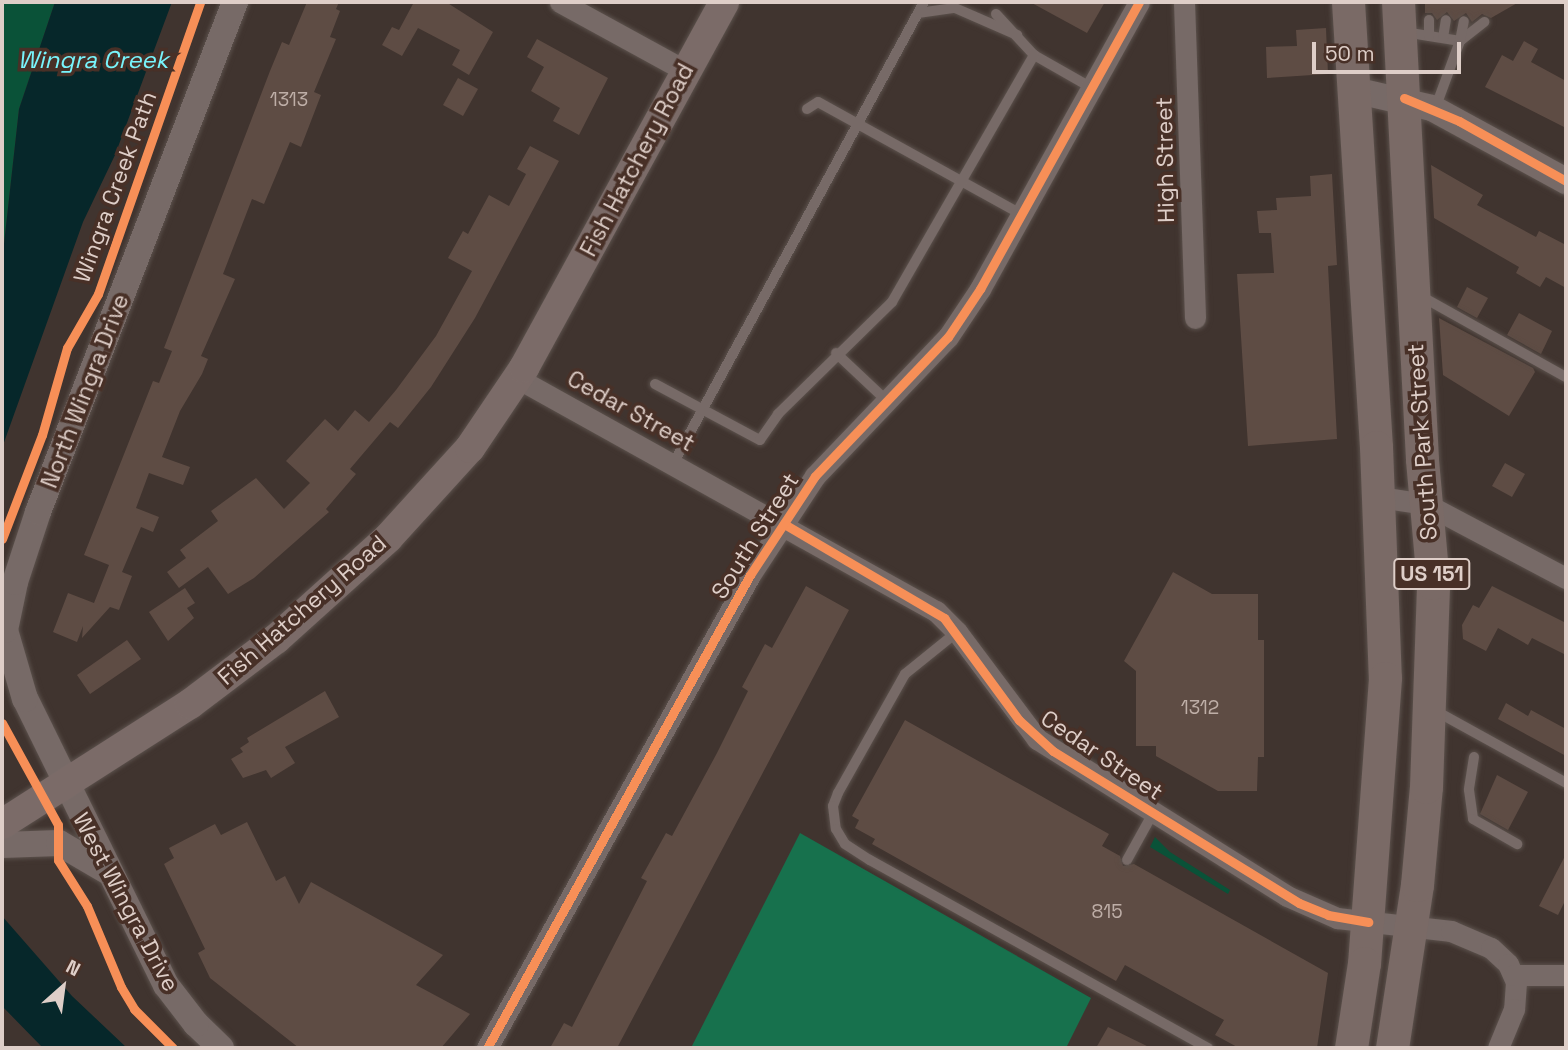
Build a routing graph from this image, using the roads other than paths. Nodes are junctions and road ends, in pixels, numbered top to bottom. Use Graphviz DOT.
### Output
graph roads {
  1 [pos="235,2"];
  2 [pos="560,2"];
  3 [pos="724,2"];
  4 [pos="924,2"];
  5 [pos="1139,2"];
  6 [pos="1184,2"];
  7 [pos="1348,2"];
  8 [pos="918,13"];
  9 [pos="996,14"];
  10 [pos="1446,20"];
  11 [pos="1464,21"];
  12 [pos="1414,22"];
  13 [pos="1484,22"];
  14 [pos="1019,36"];
  15 [pos="1443,38"];
  16 [pos="1460,41"];
  17 [pos="1034,55"];
  18 [pos="686,71"];
  19 [pos="1090,87"];
  20 [pos="1354,90"];
  21 [pos="1404,98"];
  22 [pos="807,109"];
  23 [pos="1435,109"];
  24 [pos="858,124"];
  25 [pos="1566,181"];
  26 [pos="962,183"];
  27 [pos="1021,214"];
  28 [pos="1412,292"];
  29 [pos="1195,318"];
  30 [pos="836,354"];
  31 [pos="1566,377"];
  32 [pos="517,379"];
  33 [pos="655,384"];
  34 [pos="887,401"];
  35 [pos="702,409"];
  36 [pos="673,464"];
  37 [pos="1379,497"];
  38 [pos="1426,504"];
  39 [pos="784,524"];
  40 [pos="1566,578"];
  41 [pos="957,632"];
  42 [pos="1430,707"];
  43 [pos="1474,757"];
  44 [pos="65,782"];
  45 [pos="1566,783"];
  46 [pos="1153,813"];
  47 [pos="2,824"];
  48 [pos="1517,844"];
  49 [pos="2,845"];
  50 [pos="1127,860"];
  51 [pos="109,873"];
  52 [pos="1368,922"];
  53 [pos="1411,927"];
  54 [pos="1514,975"];
  55 [pos="1566,975"];
  56 [pos="221,1048"];
  57 [pos="487,1048"];
  58 [pos="1208,1048"];
  59 [pos="1351,1048"];
  60 [pos="1392,1048"];
  61 [pos="1498,1048"];
  1 -- 44 [label="street, North Wingra Drive"];
  2 -- 18 [label="street"];
  3 -- 18 [label="main road, Fish Hatchery Road"];
  4 -- 8 [label="lane"];
  5 -- 19 [label="street, South Street"];
  6 -- 29 [label="street, High Street"];
  7 -- 20 [label="main road, South Park Street / US 151"];
  8 -- 14 [label="lane"];
  8 -- 24 [label="lane"];
  9 -- 14 [label="lane"];
  10 -- 15 [label="lane"];
  11 -- 16 [label="lane"];
  12 -- 15 [label="lane"];
  12 -- 21 [label="main road, South Park Street / US 151"];
  13 -- 16 [label="lane"];
  14 -- 17 [label="lane"];
  15 -- 16 [label="lane"];
  16 -- 23 [label="lane"];
  17 -- 19 [label="lane"];
  17 -- 26 [label="lane"];
  18 -- 32 [label="main road, Fish Hatchery Road"];
  19 -- 27 [label="street, South Street"];
  20 -- 21 [label="street"];
  20 -- 37 [label="main road, South Park Street / US 151"];
  21 -- 23 [label="street"];
  21 -- 28 [label="main road, South Park Street / US 151"];
  22 -- 24 [label="lane"];
  23 -- 25 [label="street"];
  24 -- 26 [label="lane"];
  24 -- 35 [label="lane"];
  26 -- 27 [label="lane"];
  26 -- 30 [label="lane"];
  27 -- 34 [label="street, South Street"];
  28 -- 31 [label="lane"];
  28 -- 38 [label="main road, South Park Street / US 151"];
  30 -- 34 [label="lane"];
  30 -- 35 [label="lane"];
  32 -- 36 [label="street, Cedar Street"];
  32 -- 44 [label="main road, Fish Hatchery Road"];
  33 -- 35 [label="lane"];
  34 -- 39 [label="street, South Street"];
  35 -- 36 [label="lane"];
  36 -- 39 [label="street, Cedar Street"];
  37 -- 38 [label="street"];
  37 -- 52 [label="main road, South Park Street / US 151"];
  38 -- 40 [label="street"];
  38 -- 42 [label="main road, South Park Street / US 151"];
  39 -- 41 [label="street, Cedar Street"];
  39 -- 57 [label="street, South Street"];
  41 -- 46 [label="street, Cedar Street"];
  41 -- 58 [label="lane"];
  42 -- 45 [label="lane"];
  42 -- 53 [label="main road, South Park Street / US 151"];
  43 -- 48 [label="lane"];
  44 -- 47 [label="main road, Fish Hatchery Road"];
  44 -- 51 [label="street, West Wingra Drive"];
  46 -- 50 [label="lane"];
  46 -- 52 [label="street, Cedar Street"];
  49 -- 51 [label="street"];
  51 -- 56 [label="street, West Wingra Drive"];
  52 -- 53 [label="street, Cedar Street"];
  52 -- 59 [label="main road, South Park Street / US 151"];
  53 -- 54 [label="street, Cedar Street"];
  53 -- 60 [label="main road, South Park Street / US 151"];
  54 -- 55 [label="street"];
  54 -- 61 [label="street"];
}
